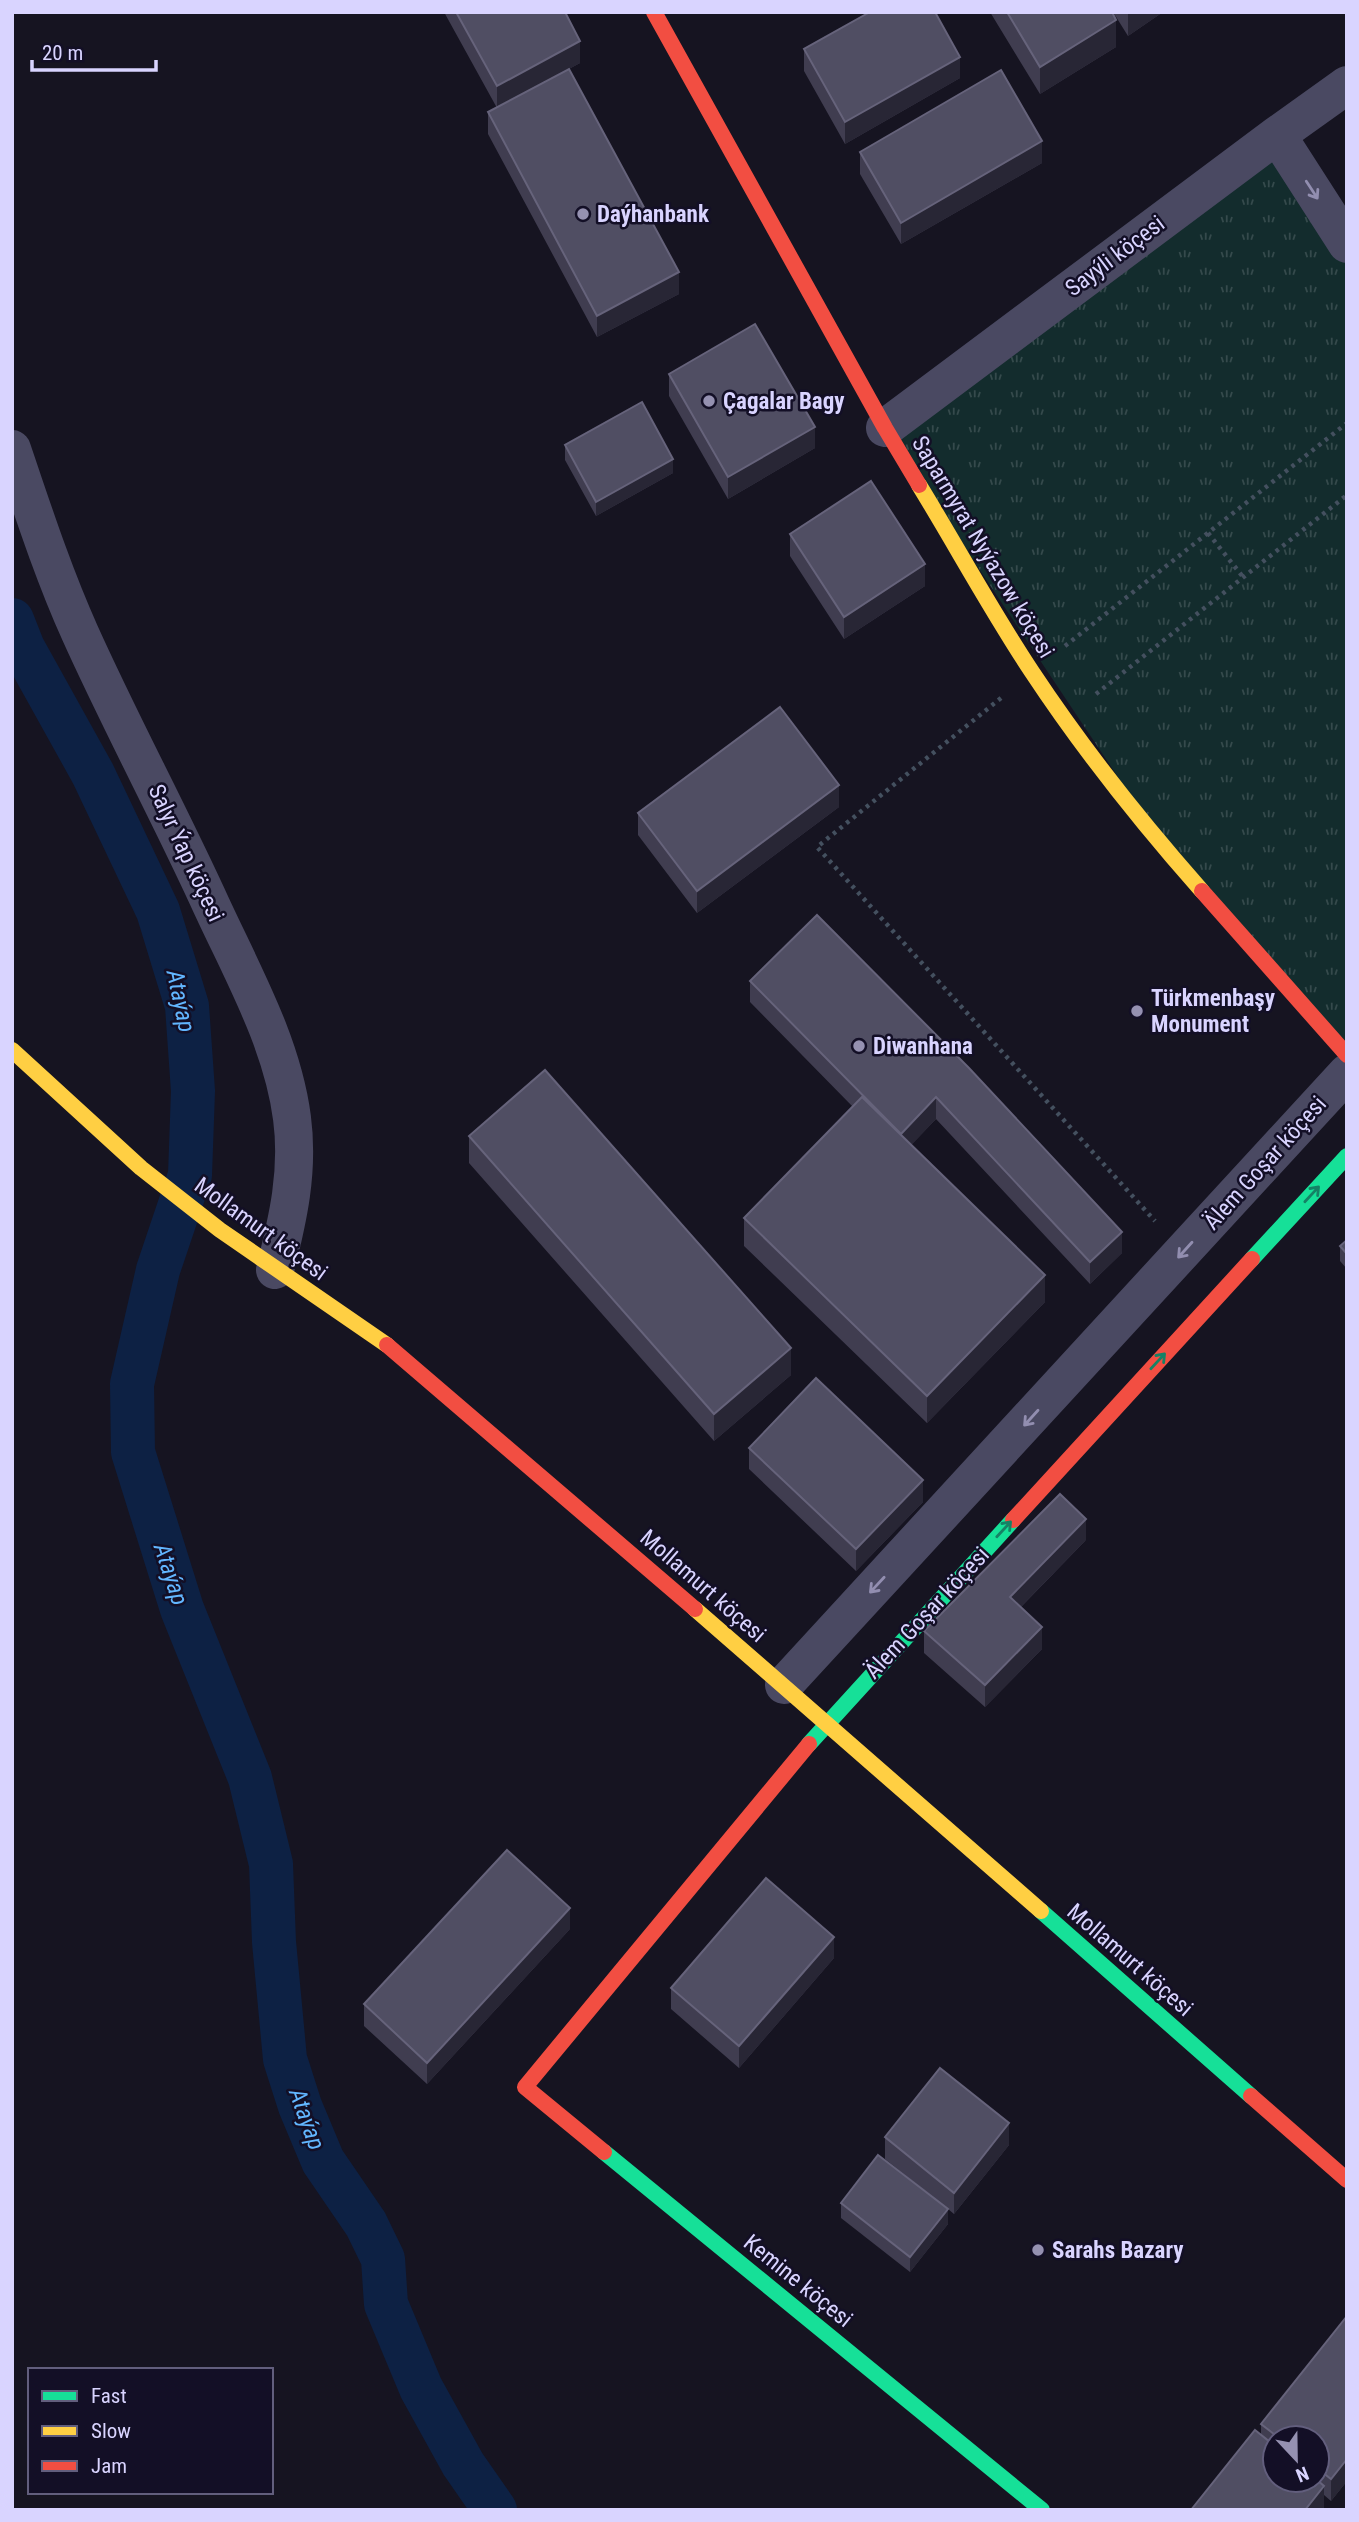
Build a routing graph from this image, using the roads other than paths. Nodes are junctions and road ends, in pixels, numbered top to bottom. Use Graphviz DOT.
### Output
graph roads {
  1 [pos="653,12"];
  2 [pos="1347,85"];
  3 [pos="1276,135"];
  4 [pos="1347,244"];
  5 [pos="885,428"];
  6 [pos="12,449"];
  7 [pos="12,1050"];
  8 [pos="1347,1055"];
  9 [pos="1347,1073"];
  10 [pos="1347,1156"];
  11 [pos="275,1270"];
  12 [pos="784,1685"];
  13 [pos="825,1724"];
  14 [pos="525,2087"];
  15 [pos="1347,2180"];
  16 [pos="1042,2510"];
  1 -- 5 [label="street, Saparmyrat Nyýazow köçesi"];
  2 -- 3 [label="street, Sayýli köçesi"];
  3 -- 4 [label="street, one-way"];
  3 -- 5 [label="street, Sayýli köçesi"];
  5 -- 8 [label="street, Saparmyrat Nyýazow köçesi"];
  6 -- 11 [label="street, Salyr Ýap köçesi"];
  7 -- 11 [label="street, Mollamurt köçesi"];
  9 -- 12 [label="street, Älem Goşar köçesi, one-way"];
  13 -- 10 [label="street, Älem Goşar köçesi, one-way"];
  11 -- 12 [label="street, Mollamurt köçesi"];
  12 -- 13 [label="street, Mollamurt köçesi"];
  13 -- 14 [label="street, Älem Goşar köçesi"];
  13 -- 15 [label="street, Mollamurt köçesi"];
  14 -- 16 [label="street, Kemine köçesi"];
}
